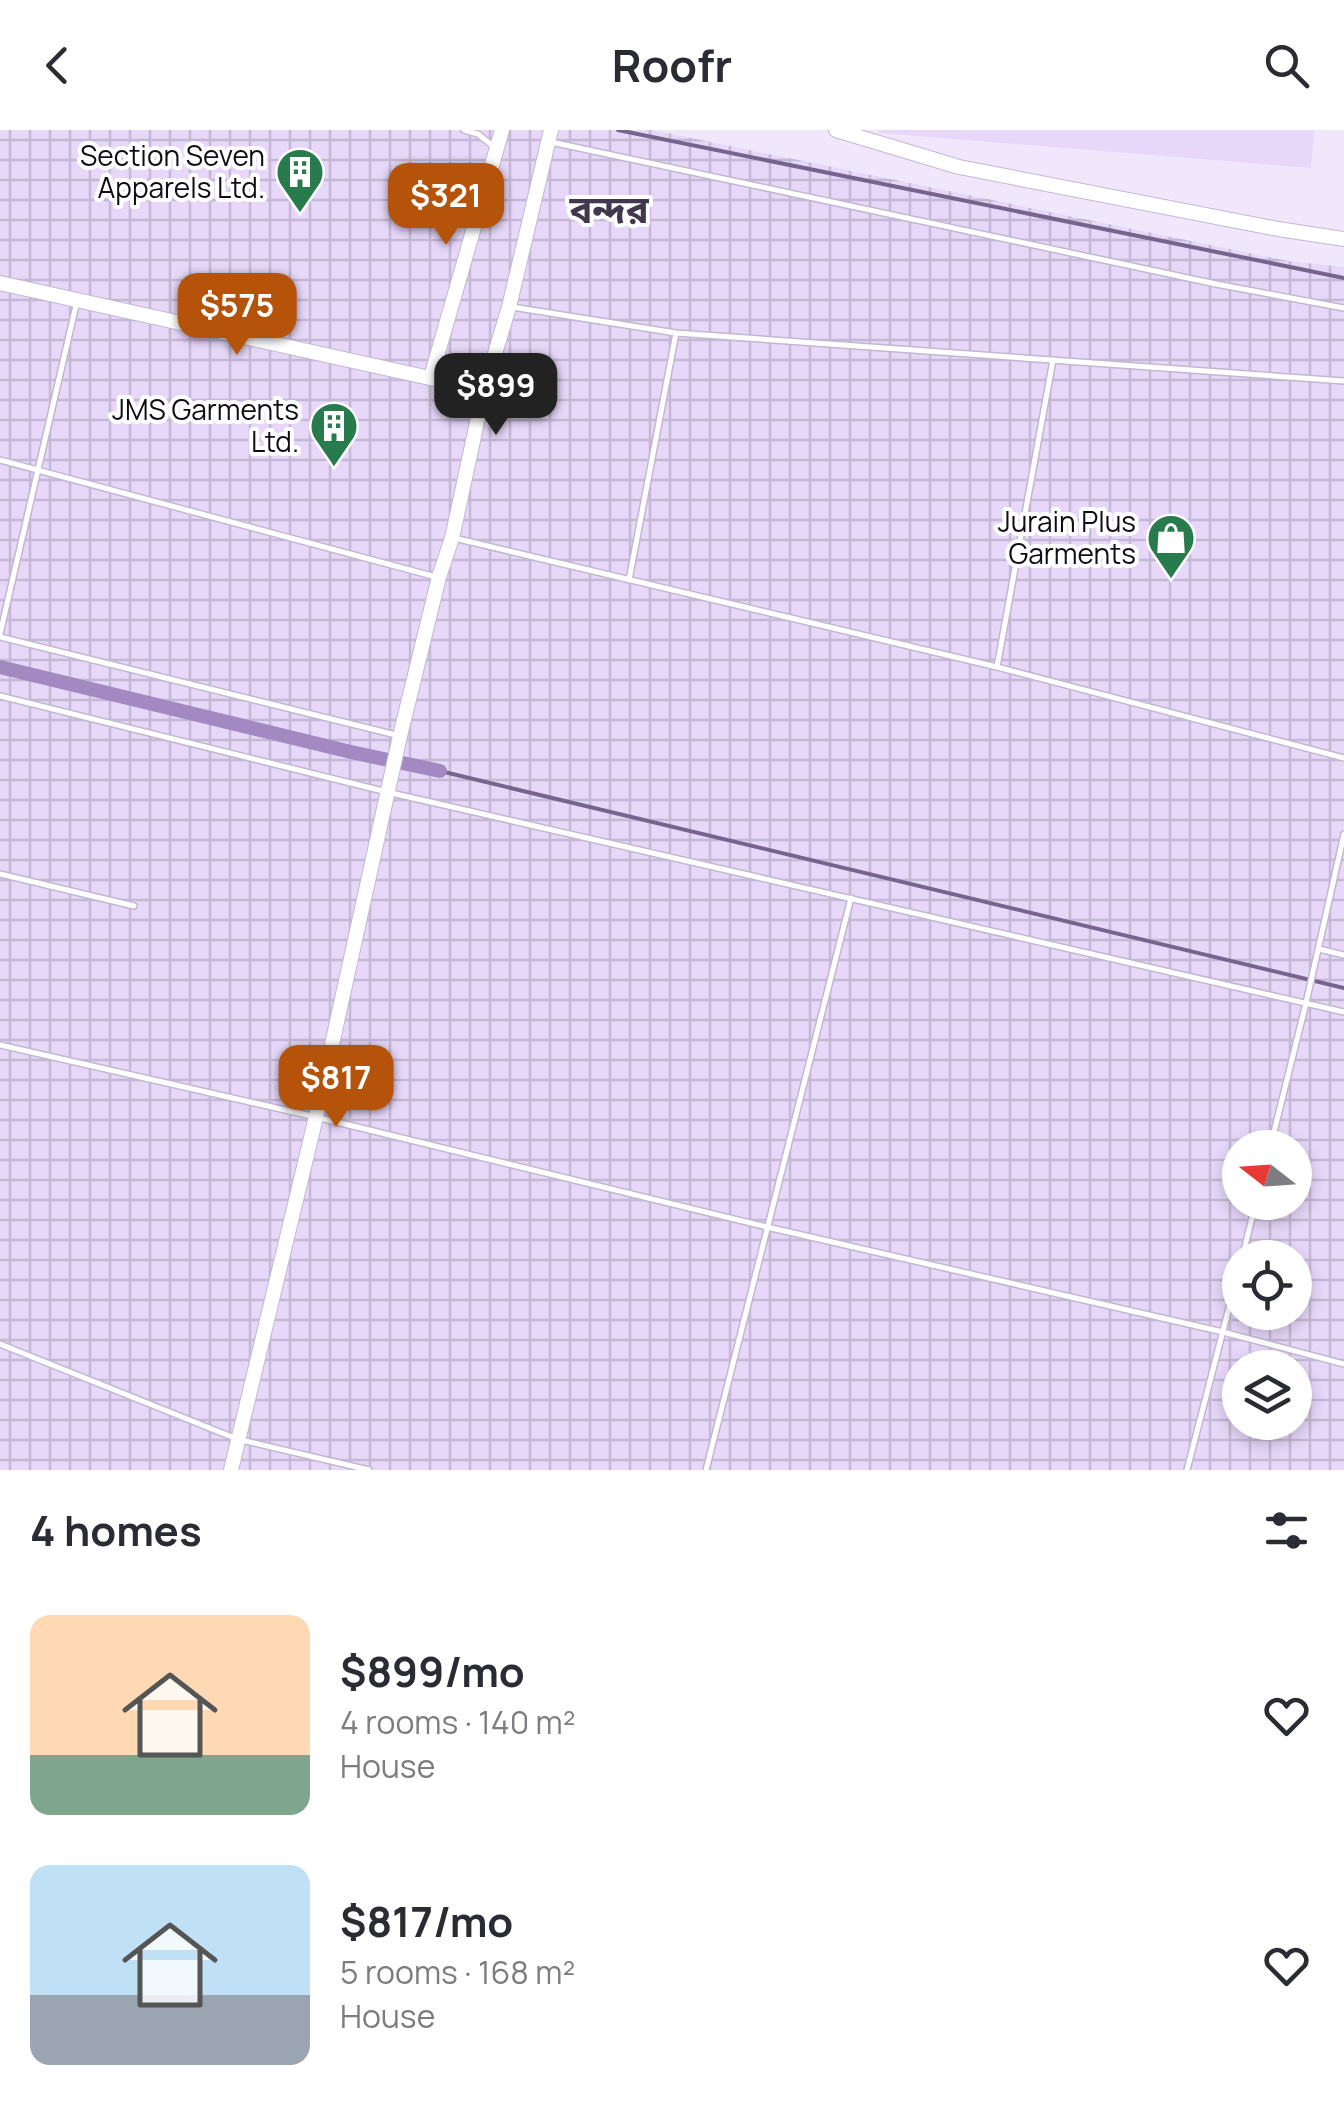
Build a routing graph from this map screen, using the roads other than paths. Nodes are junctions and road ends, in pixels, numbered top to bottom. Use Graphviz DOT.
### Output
graph roads {
  1 [pos="464,130"];
  2 [pos="502,130"];
  3 [pos="836,130"];
  4 [pos="549,136"];
  5 [pos="496,148"];
  6 [pos="1344,239"];
  7 [pos="0,283"];
  8 [pos="77,301"];
  9 [pos="508,307"];
  10 [pos="1344,308"];
  11 [pos="676,332"];
  12 [pos="1053,360"];
  13 [pos="431,377"];
  14 [pos="1344,381"];
  15 [pos="484,390"];
  16 [pos="0,460"];
  17 [pos="38,470"];
  18 [pos="452,538"];
  19 [pos="439,578"];
  20 [pos="629,580"];
  21 [pos="0,636"];
  22 [pos="997,667"];
  23 [pos="0,696"];
  24 [pos="400,736"];
  25 [pos="1344,758"];
  26 [pos="388,786"];
  27 [pos="1344,834"];
  28 [pos="0,874"];
  29 [pos="851,898"];
  30 [pos="134,906"];
  31 [pos="1318,949"];
  32 [pos="1344,955"];
  33 [pos="1306,1003"];
  34 [pos="1344,1012"];
  35 [pos="0,1045"];
  36 [pos="316,1118"];
  37 [pos="1274,1130"];
  38 [pos="767,1227"];
  39 [pos="1223,1332"];
  40 [pos="0,1344"];
  41 [pos="1344,1364"];
  42 [pos="237,1440"];
  43 [pos="230,1470"];
  44 [pos="369,1470"];
  45 [pos="706,1470"];
  46 [pos="1187,1470"];
  1 -- 5 [label="lane"];
  2 -- 5 [label="street"];
  3 -- 6 [label="street"];
  4 -- 9 [label="street"];
  4 -- 10 [label="lane"];
  5 -- 13 [label="street"];
  7 -- 8 [label="street"];
  8 -- 13 [label="street"];
  8 -- 17 [label="lane"];
  9 -- 11 [label="lane"];
  9 -- 15 [label="street"];
  11 -- 12 [label="lane"];
  11 -- 20 [label="lane"];
  12 -- 14 [label="lane"];
  12 -- 22 [label="lane"];
  13 -- 15 [label="street"];
  15 -- 18 [label="street"];
  16 -- 17 [label="lane"];
  17 -- 19 [label="lane"];
  17 -- 21 [label="lane"];
  18 -- 19 [label="street"];
  18 -- 20 [label="lane"];
  19 -- 24 [label="street"];
  20 -- 22 [label="lane"];
  21 -- 24 [label="lane"];
  22 -- 25 [label="lane"];
  23 -- 26 [label="lane"];
  24 -- 26 [label="street"];
  26 -- 29 [label="lane"];
  26 -- 36 [label="street"];
  27 -- 31 [label="lane"];
  28 -- 30 [label="lane"];
  29 -- 33 [label="lane"];
  29 -- 38 [label="lane"];
  31 -- 32 [label="lane"];
  31 -- 33 [label="lane"];
  33 -- 34 [label="lane"];
  33 -- 37 [label="lane"];
  35 -- 36 [label="lane"];
  36 -- 38 [label="lane"];
  36 -- 42 [label="street"];
  38 -- 39 [label="lane"];
  38 -- 45 [label="lane"];
  39 -- 41 [label="lane"];
  39 -- 46 [label="lane"];
  40 -- 42 [label="lane"];
  42 -- 43 [label="street"];
  42 -- 44 [label="lane"];
}
